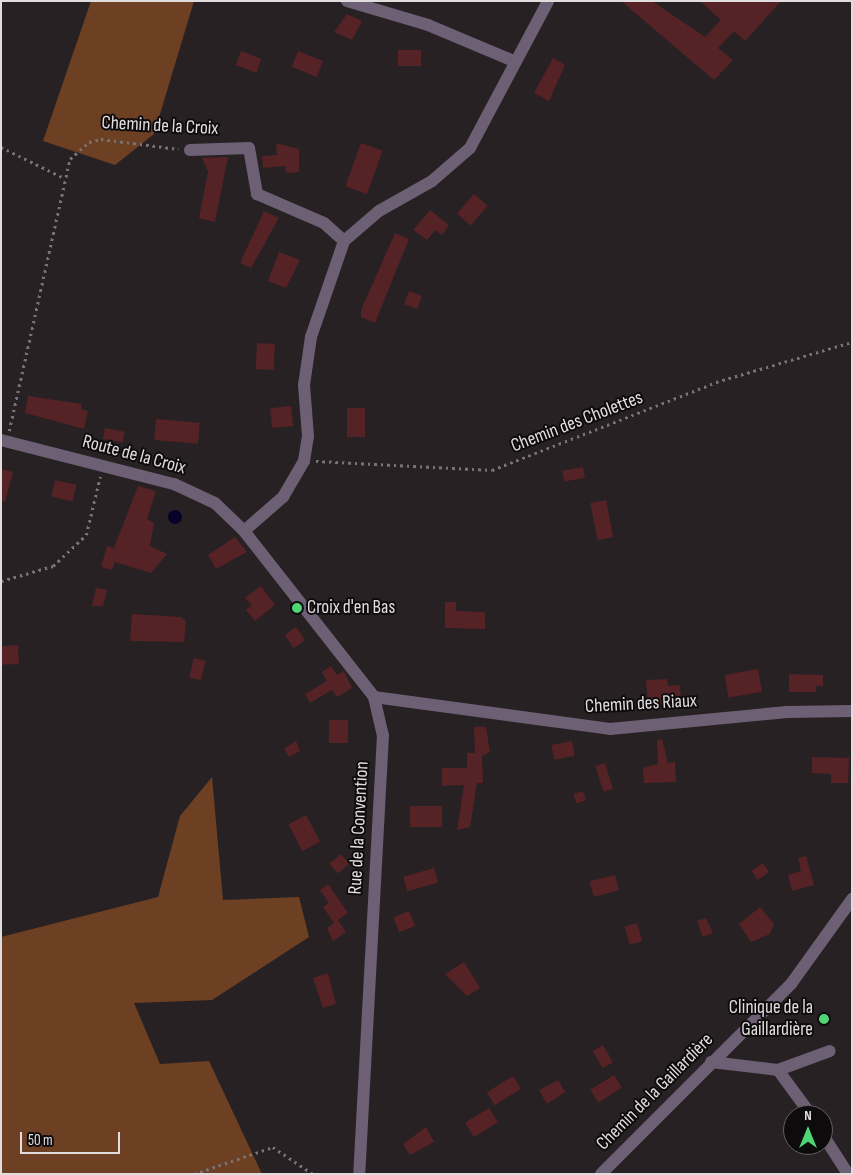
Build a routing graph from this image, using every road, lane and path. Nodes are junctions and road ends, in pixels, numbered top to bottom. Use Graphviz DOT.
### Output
graph roads {
  1 [pos="347,1"];
  2 [pos="548,1"];
  3 [pos="516,62"];
  4 [pos="1,147"];
  5 [pos="190,150"];
  6 [pos="64,178"];
  7 [pos="344,240"];
  8 [pos="852,342"];
  9 [pos="4,441"];
  10 [pos="304,461"];
  11 [pos="103,465"];
  12 [pos="244,531"];
  13 [pos="1,581"];
  14 [pos="374,697"];
  15 [pos="852,711"];
  16 [pos="852,899"];
  17 [pos="830,1051"];
  18 [pos="711,1062"];
  19 [pos="778,1070"];
  20 [pos="804,1105"];
  21 [pos="833,1151"];
  22 [pos="194,1174"];
  23 [pos="313,1174"];
  24 [pos="359,1174"];
  25 [pos="601,1174"];
  26 [pos="848,1174"];
  1 -- 3 [label="street"];
  2 -- 3 [label="street"];
  3 -- 7 [label="street"];
  4 -- 6 [label="path"];
  5 -- 6 [label="path, Chemin de la Croix"];
  5 -- 7 [label="street, Chemin de la Croix"];
  6 -- 9 [label="path, Chemin de la Croix"];
  7 -- 10 [label="street"];
  8 -- 10 [label="path, Chemin des Cholettes"];
  9 -- 11 [label="street, Route de la Croix"];
  10 -- 12 [label="street"];
  11 -- 12 [label="street, Route de la Croix"];
  11 -- 13 [label="path"];
  12 -- 14 [label="street, Rue de la Convention"];
  14 -- 15 [label="street, Chemin des Riaux"];
  14 -- 24 [label="street, Rue de la Convention"];
  16 -- 18 [label="street, Chemin de la Gaillardière"];
  17 -- 19 [label="street"];
  18 -- 19 [label="street"];
  18 -- 25 [label="street, Chemin de la Gaillardière"];
  19 -- 20 [label="street"];
  21 -- 26 [label="street"];
  22 -- 23 [label="path"];
}
